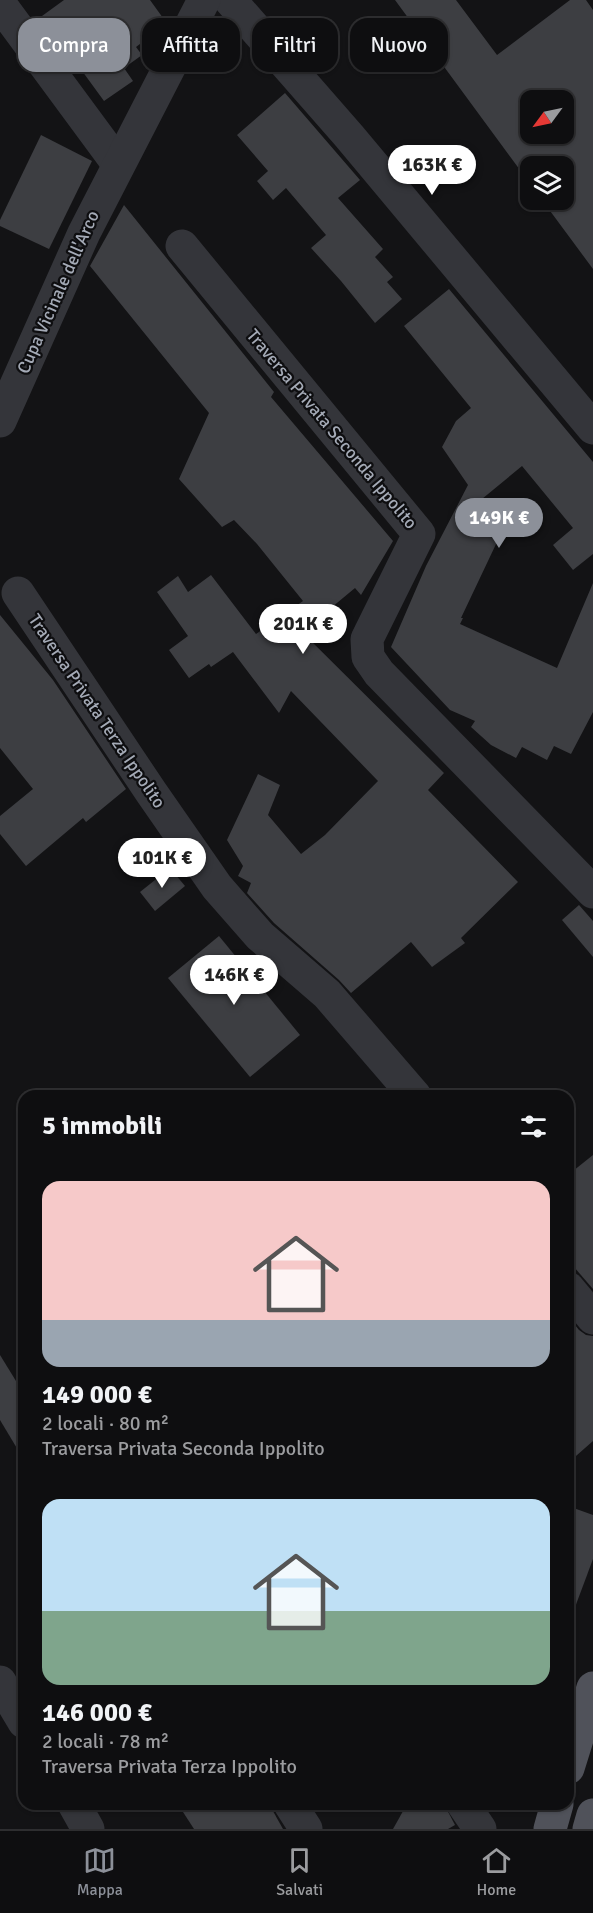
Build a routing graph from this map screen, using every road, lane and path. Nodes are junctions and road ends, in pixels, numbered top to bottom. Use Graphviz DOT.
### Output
graph roads {
  1 [pos="204,0"];
  2 [pos="230,0"];
  3 [pos="0,4"];
  4 [pos="118,164"];
  5 [pos="182,246"];
  6 [pos="0,421"];
  7 [pos="593,428"];
  8 [pos="18,593"];
  9 [pos="593,892"];
  10 [pos="410,1090"];
  11 [pos="574,1295"];
  12 [pos="593,1318"];
  13 [pos="0,1682"];
  14 [pos="593,1688"];
  15 [pos="18,1712"];
  16 [pos="574,1749"];
  17 [pos="77,1810"];
  18 [pos="294,1810"];
  19 [pos="467,1810"];
  20 [pos="555,1810"];
  21 [pos="593,1815"];
  22 [pos="88,1829"];
  23 [pos="306,1829"];
  24 [pos="480,1829"];
  25 [pos="550,1829"];
  26 [pos="589,1829"];
  1 -- 4 [label="street, Cupa Vicinale dell'Arco"];
  2 -- 7 [label="street"];
  3 -- 4 [label="street"];
  4 -- 6 [label="street, Cupa Vicinale dell'Arco"];
  5 -- 9 [label="street, Traversa Privata Seconda Ippolito"];
  8 -- 10 [label="street, Traversa Privata Terza Ippolito"];
  11 -- 12 [label="street"];
  13 -- 15 [label="street"];
  14 -- 16 [label="main road"];
  17 -- 22 [label="street"];
  18 -- 23 [label="street"];
  19 -- 24 [label="street"];
  20 -- 25 [label="main road"];
  21 -- 26 [label="main road"];
}
